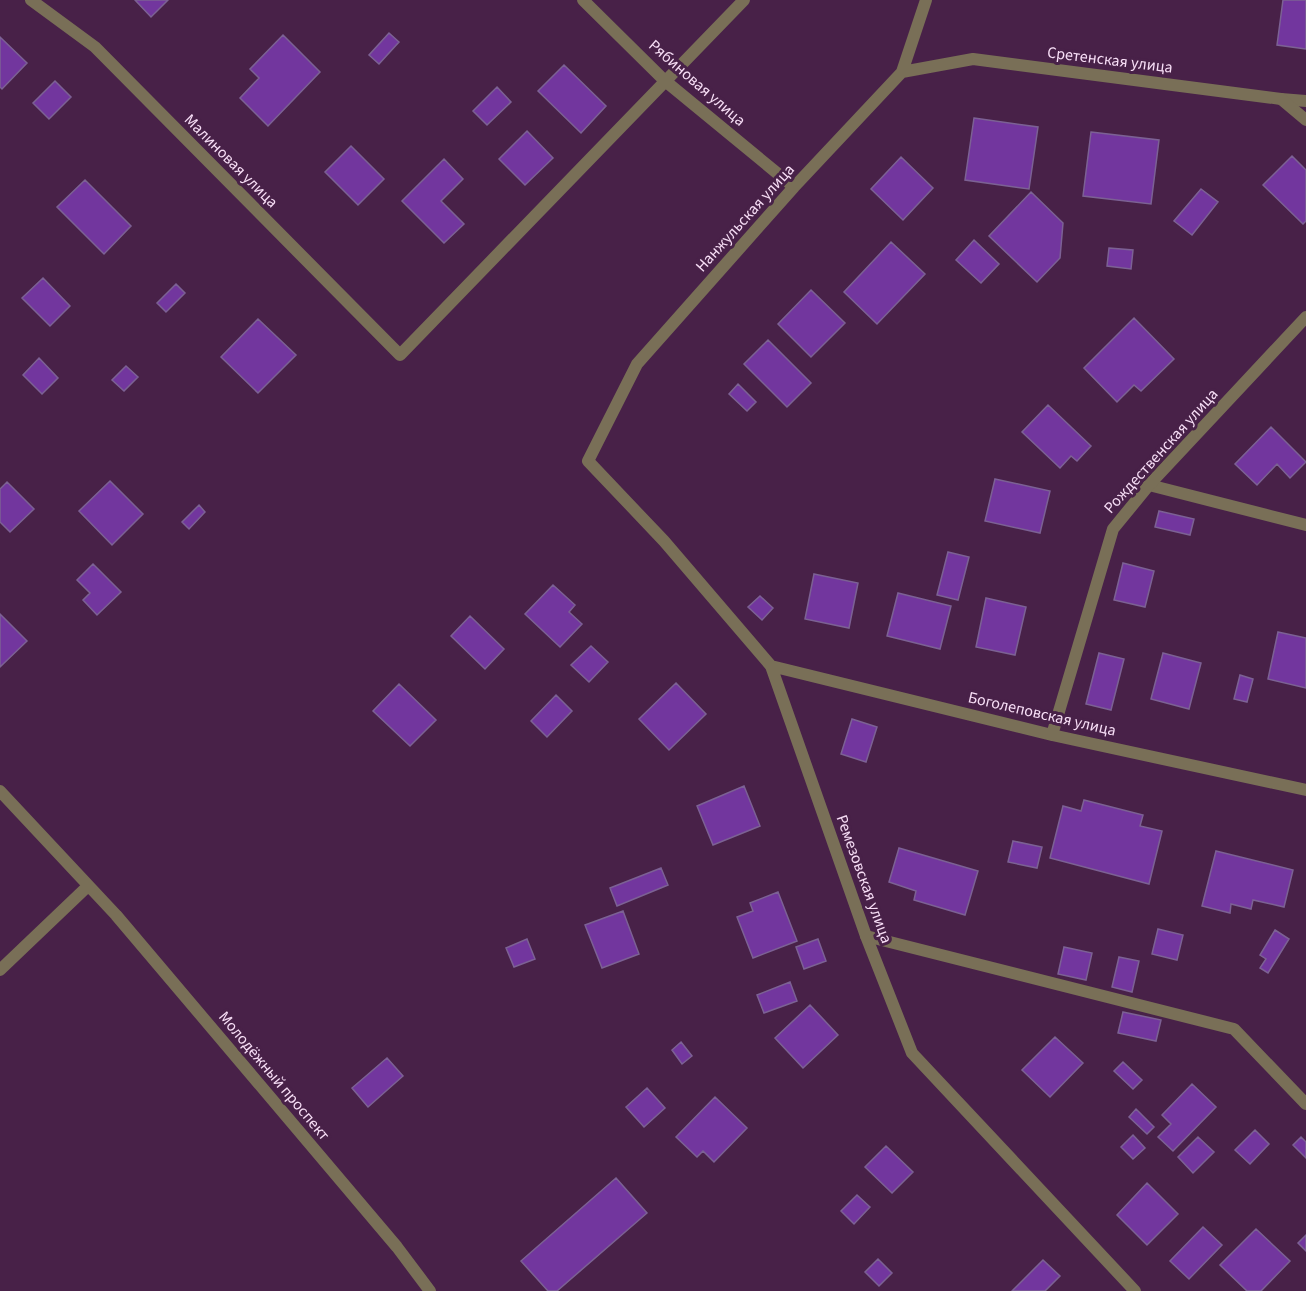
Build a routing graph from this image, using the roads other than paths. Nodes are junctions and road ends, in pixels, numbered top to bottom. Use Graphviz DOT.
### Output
graph roads {
  1 [pos="31,0"];
  2 [pos="582,0"];
  3 [pos="744,0"];
  4 [pos="926,0"];
  5 [pos="902,72"];
  6 [pos="664,80"];
  7 [pos="1281,99"];
  8 [pos="1306,100"];
  9 [pos="1306,120"];
  10 [pos="794,187"];
  11 [pos="1306,317"];
  12 [pos="588,461"];
  13 [pos="1149,485"];
  14 [pos="1306,525"];
  15 [pos="771,666"];
  16 [pos="1052,735"];
  17 [pos="1306,790"];
  18 [pos="0,791"];
  19 [pos="88,886"];
  20 [pos="866,936"];
  21 [pos="0,970"];
  22 [pos="1306,1104"];
  23 [pos="430,1291"];
  24 [pos="1135,1291"];
  1 -- 6 [label="street, Малиновая улица"];
  2 -- 6 [label="street, Рябиновая улица"];
  3 -- 6 [label="street"];
  4 -- 5 [label="street, Нанжульская улица"];
  5 -- 7 [label="street, Сретенская улица"];
  5 -- 10 [label="street, Нанжульская улица"];
  6 -- 10 [label="street, Рябиновая улица"];
  7 -- 8 [label="street, Сретенская улица"];
  7 -- 9 [label="street"];
  10 -- 12 [label="street, Нанжульская улица"];
  11 -- 13 [label="street, Рождественская улица"];
  12 -- 15 [label="street, Ремезовская улица"];
  13 -- 14 [label="street"];
  13 -- 16 [label="street, Рождественская улица"];
  15 -- 16 [label="street, Боголеповская улица"];
  15 -- 20 [label="street, Ремезовская улица"];
  16 -- 17 [label="street, Боголеповская улица"];
  18 -- 19 [label="street, Молодёжный проспект"];
  19 -- 21 [label="street"];
  19 -- 23 [label="street, Молодёжный проспект"];
  20 -- 22 [label="street"];
  20 -- 24 [label="street, Ремезовская улица"];
}
